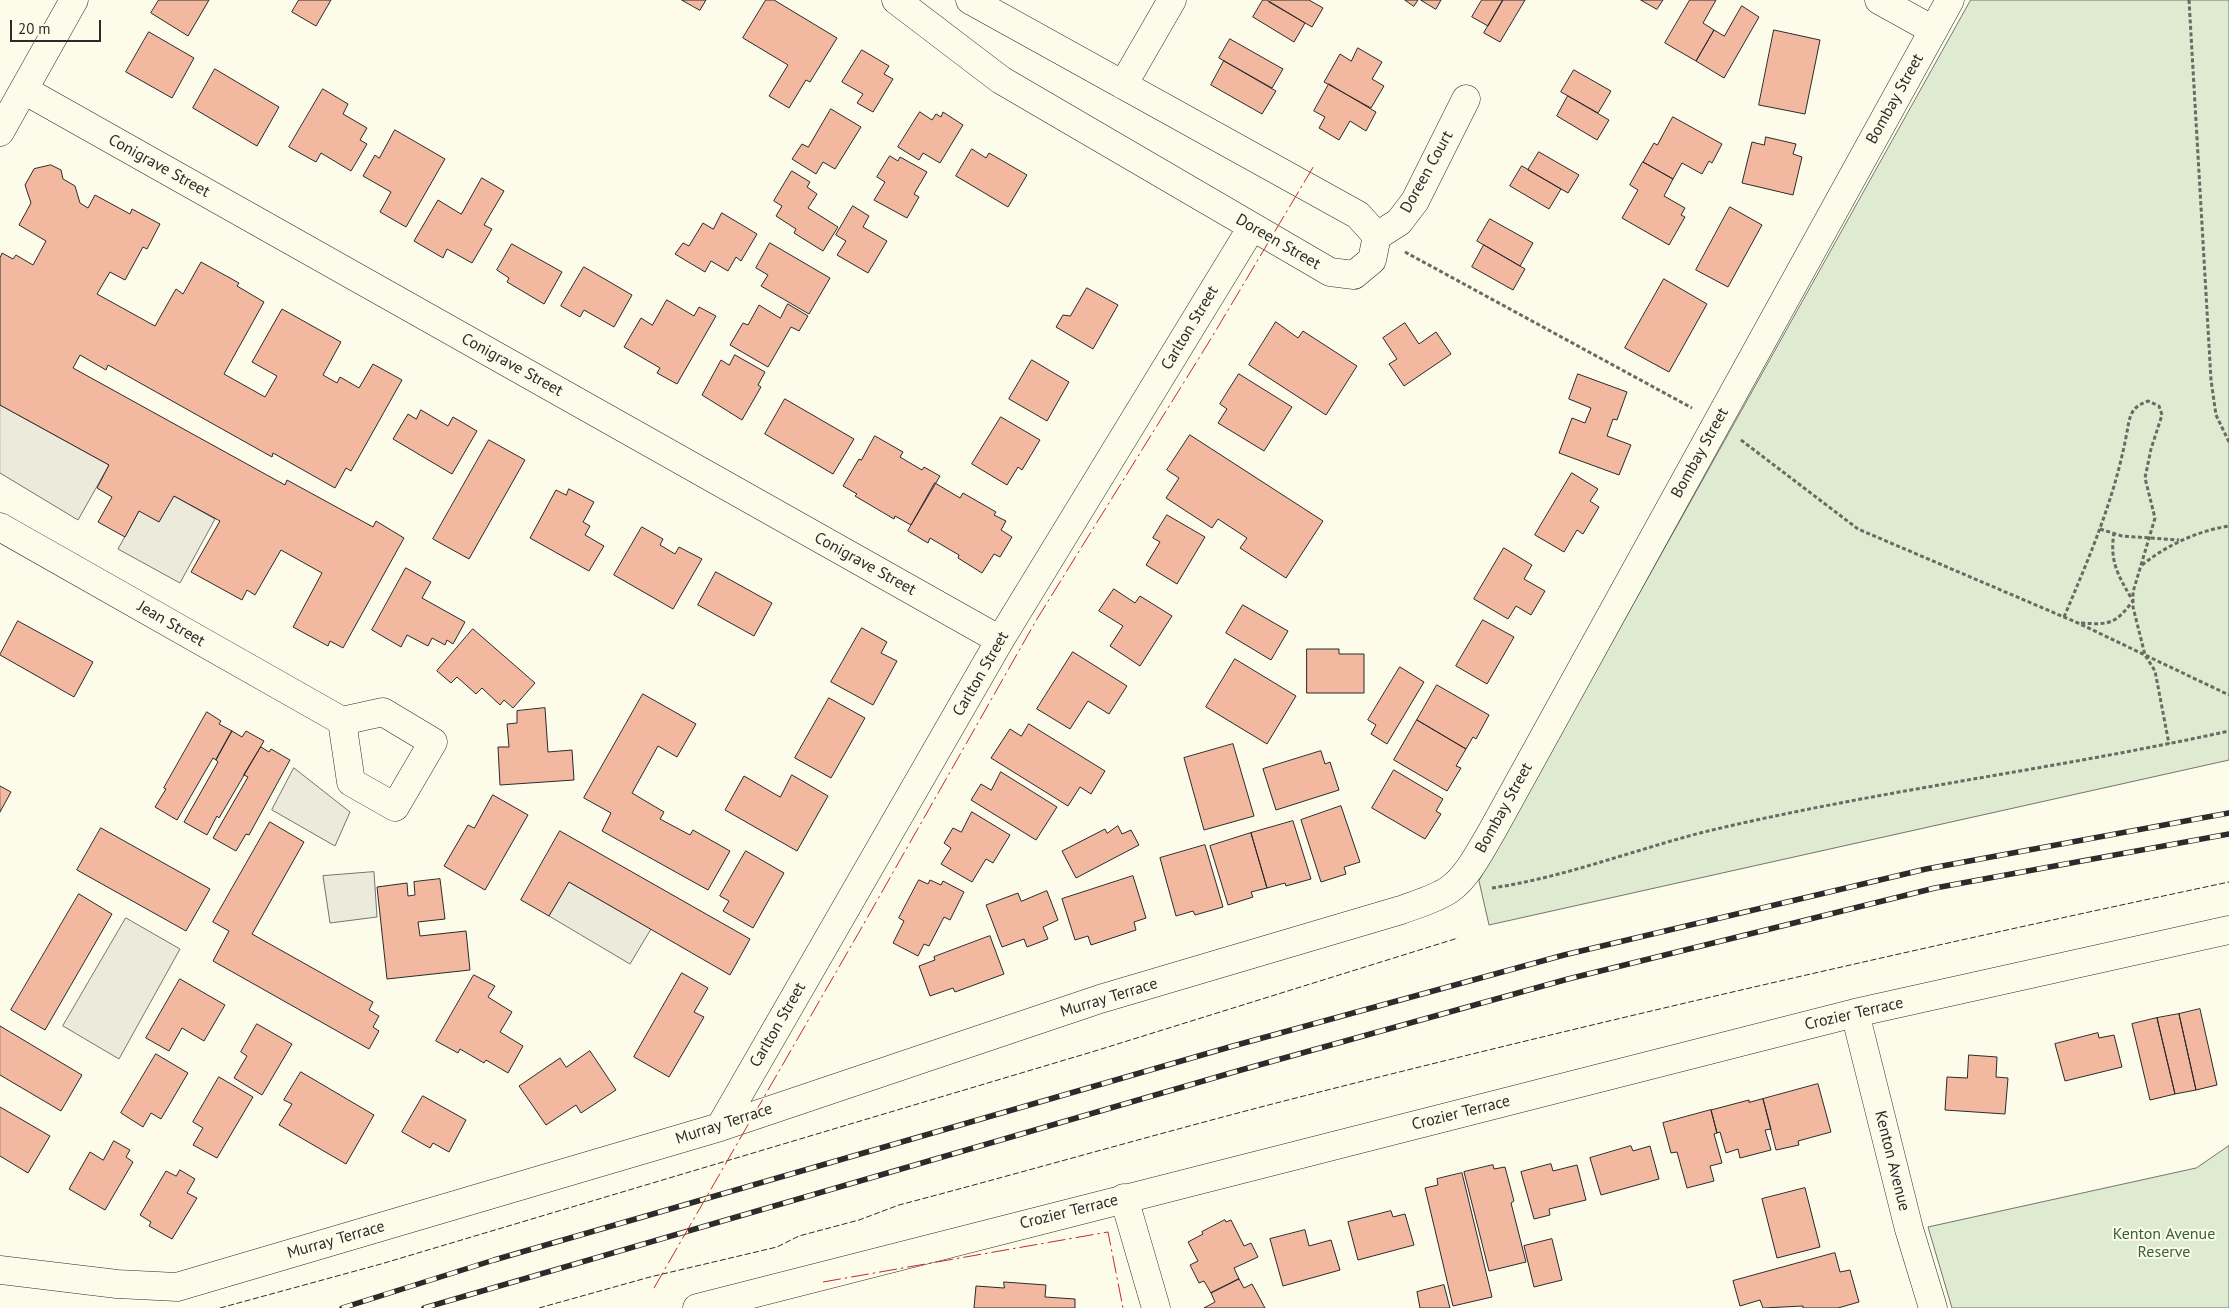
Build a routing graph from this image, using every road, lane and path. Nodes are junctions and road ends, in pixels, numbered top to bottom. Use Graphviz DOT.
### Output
graph roads {
  1 [pos="74,0"];
  2 [pos="896,0"];
  3 [pos="970,0"];
  4 [pos="1172,0"];
  5 [pos="1879,0"];
  6 [pos="1950,0"];
  7 [pos="2189,0"];
  8 [pos="1933,30"];
  9 [pos="1123,85"];
  10 [pos="24,90"];
  11 [pos="1466,99"];
  12 [pos="0,132"];
  13 [pos="1252,227"];
  14 [pos="1377,236"];
  15 [pos="1717,422"];
  16 [pos="2229,442"];
  17 [pos="2229,526"];
  18 [pos="0,528"];
  19 [pos="2100,529"];
  20 [pos="2114,533"];
  21 [pos="2150,539"];
  22 [pos="2180,540"];
  23 [pos="2142,565"];
  24 [pos="2133,601"];
  25 [pos="2064,617"];
  26 [pos="2078,623"];
  27 [pos="1000,640"];
  28 [pos="2145,655"];
  29 [pos="2229,695"];
  30 [pos="342,721"];
  31 [pos="2229,730"];
  32 [pos="2169,744"];
  33 [pos="1484,890"];
  34 [pos="1437,896"];
  35 [pos="2229,930"];
  36 [pos="1855,1013"];
  37 [pos="720,1127"];
  38 [pos="1124,1198"];
  39 [pos="0,1270"];
  40 [pos="741,1302"];
  41 [pos="697,1308"];
  42 [pos="1156,1308"];
  43 [pos="1933,1308"];
  1 -- 10 [label="street"];
  2 -- 13 [label="street, Doreen Street"];
  3 -- 9 [label="street"];
  4 -- 9 [label="street"];
  5 -- 8 [label="street"];
  6 -- 8 [label="street, Bombay Street"];
  7 -- 16 [label="path"];
  8 -- 15 [label="street, Bombay Street"];
  9 -- 14 [label="street"];
  10 -- 12 [label="street"];
  10 -- 27 [label="street, Conigrave Street"];
  11 -- 14 [label="street, Doreen Court"];
  13 -- 14 [label="street, Doreen Street"];
  13 -- 27 [label="street, Carlton Street"];
  14 -- 15 [label="path"];
  15 -- 25 [label="path"];
  15 -- 34 [label="street, Bombay Street"];
  17 -- 22 [label="path"];
  18 -- 30 [label="street, Jean Street"];
  19 -- 20 [label="path"];
  19 -- 21 [label="path"];
  19 -- 25 [label="path"];
  20 -- 21 [label="path"];
  20 -- 24 [label="path"];
  21 -- 22 [label="path"];
  21 -- 23 [label="path"];
  22 -- 23 [label="path"];
  23 -- 24 [label="path"];
  24 -- 26 [label="path"];
  24 -- 28 [label="path"];
  25 -- 26 [label="path"];
  26 -- 28 [label="path"];
  27 -- 37 [label="street, Carlton Street"];
  28 -- 29 [label="path"];
  28 -- 32 [label="path"];
  31 -- 32 [label="path"];
  32 -- 33 [label="path"];
  34 -- 37 [label="street, Murray Terrace"];
  35 -- 36 [label="street, Crozier Terrace"];
  36 -- 38 [label="street, Crozier Terrace"];
  36 -- 43 [label="street, Kenton Avenue"];
  37 -- 39 [label="street, Murray Terrace"];
  38 -- 40 [label="street, Crozier Terrace"];
  38 -- 42 [label="street"];
  40 -- 41 [label="street, Crozier Terrace"];
}
